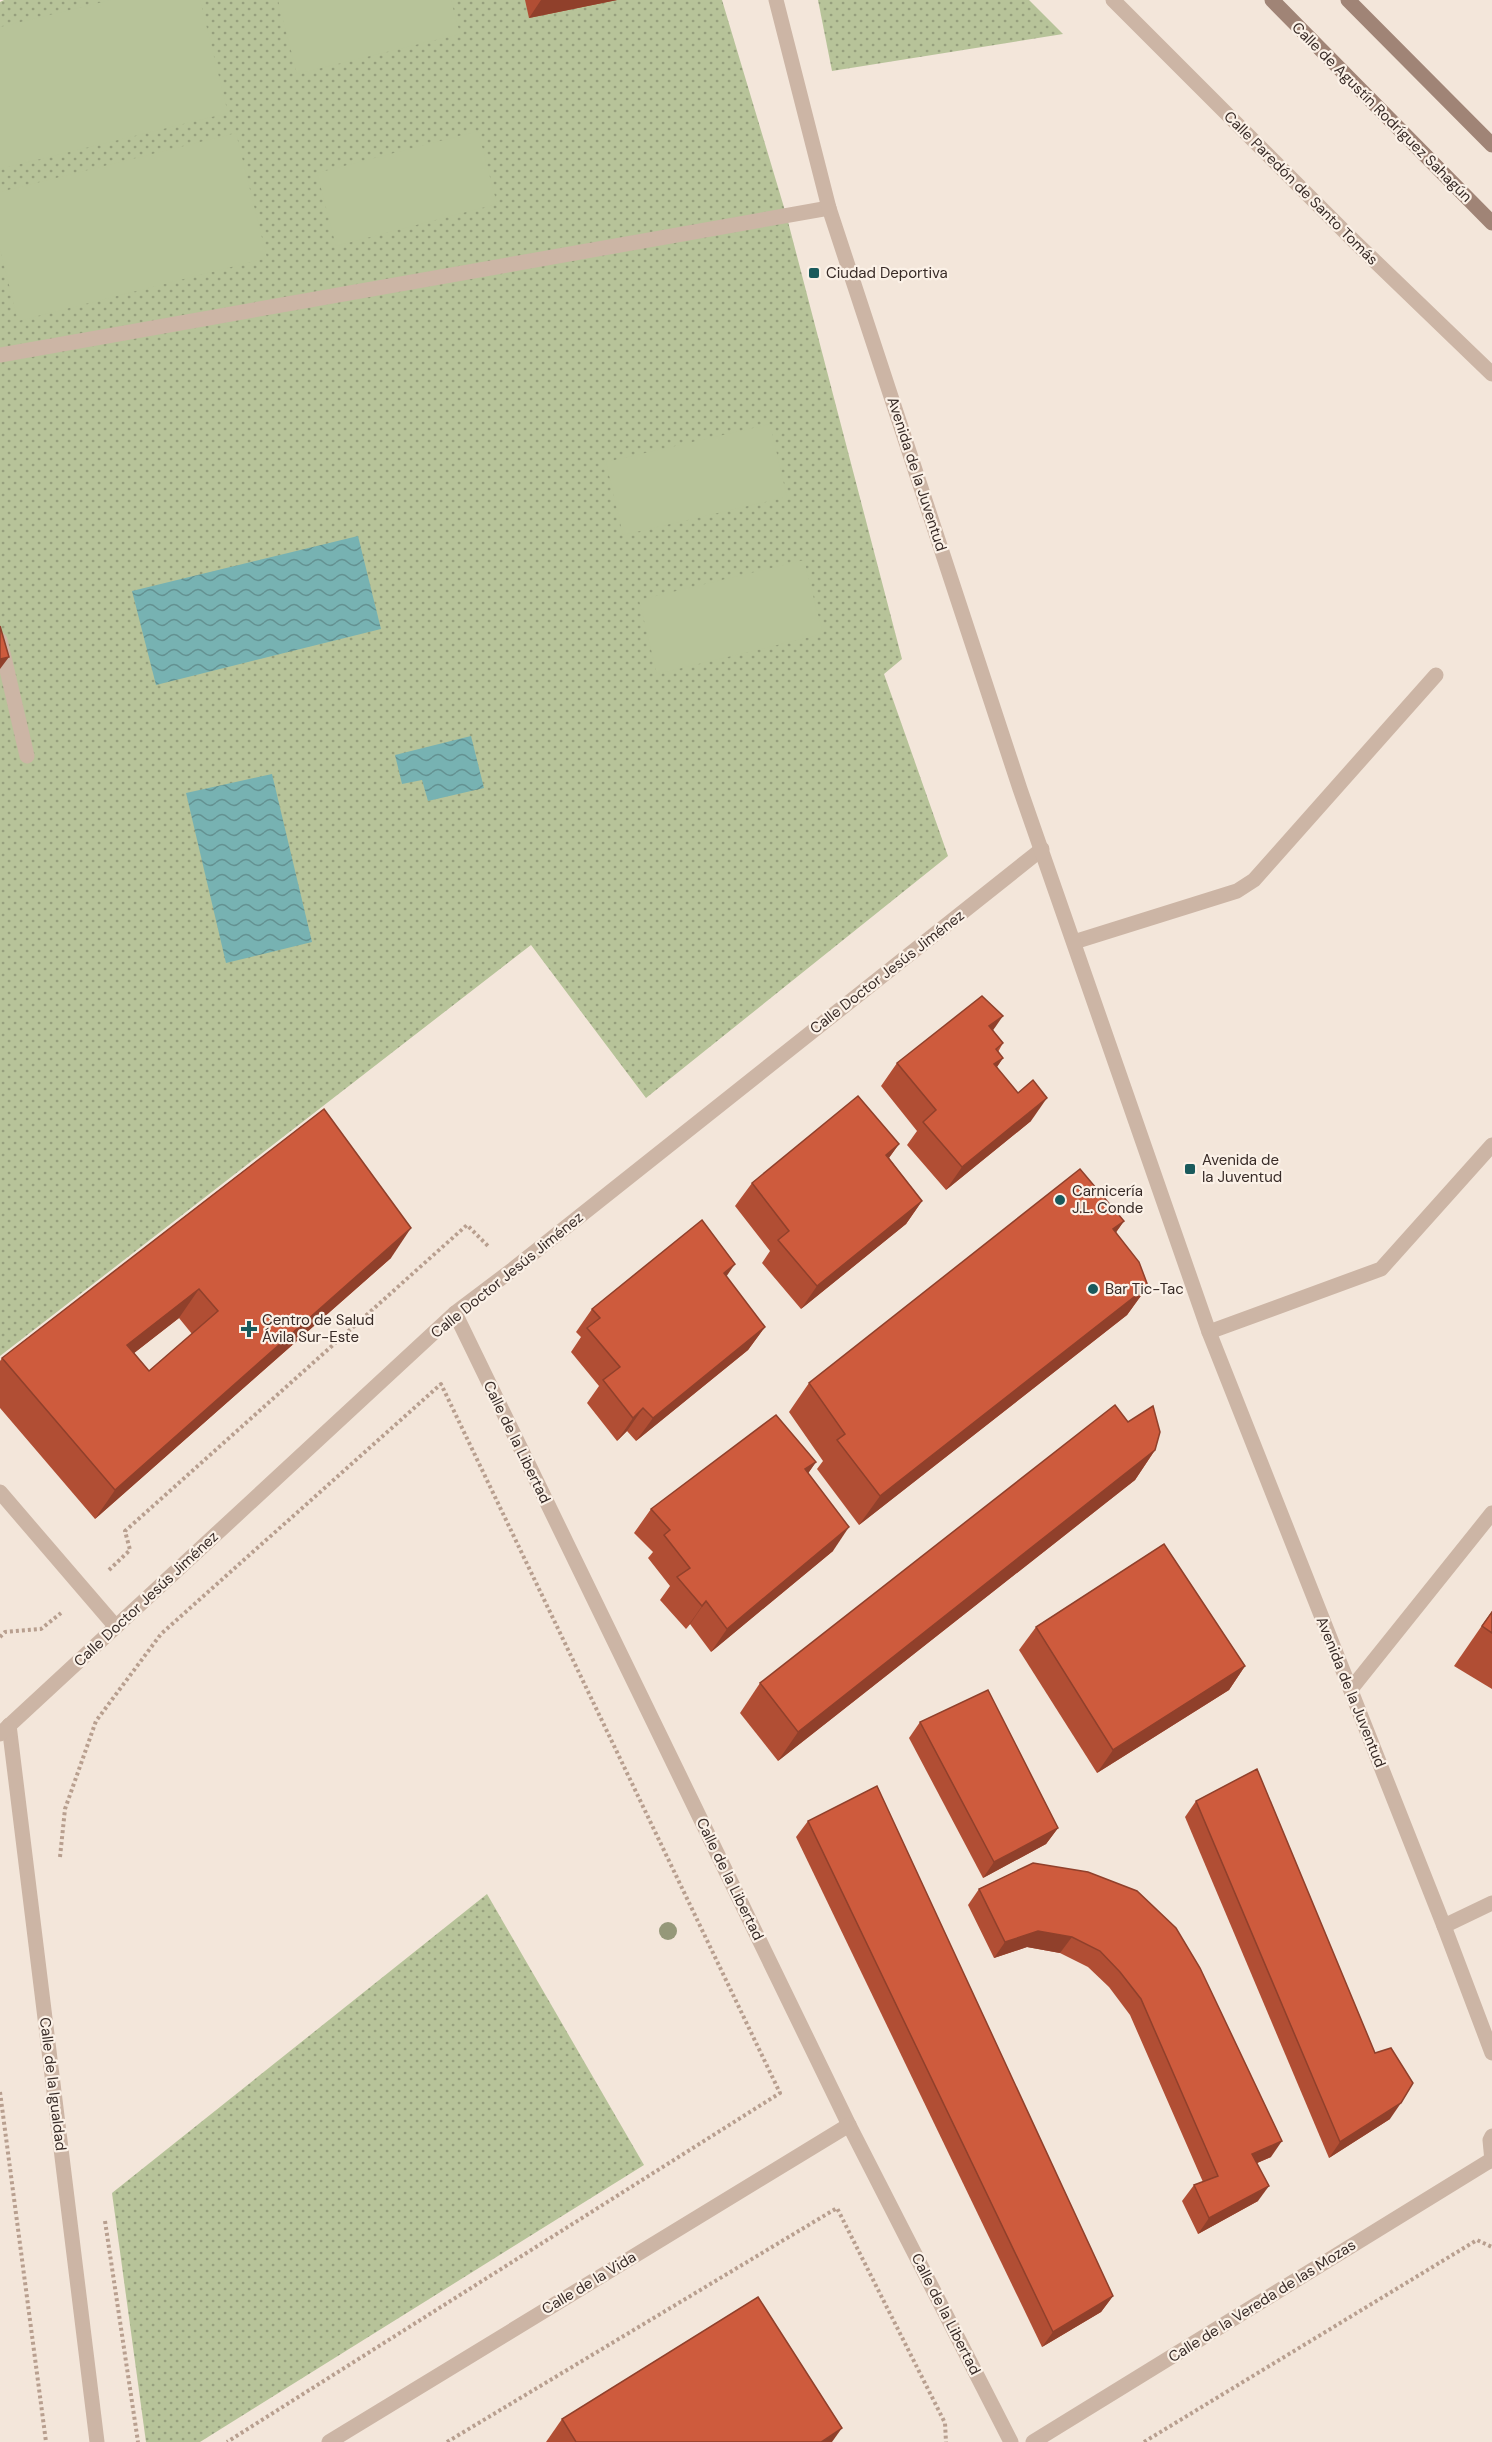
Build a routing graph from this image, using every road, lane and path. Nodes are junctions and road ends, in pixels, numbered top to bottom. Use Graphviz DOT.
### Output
graph roads {
  1 [pos="776,0"];
  2 [pos="1113,0"];
  3 [pos="1272,0"];
  4 [pos="1348,0"];
  5 [pos="1492,145"];
  6 [pos="829,208"];
  7 [pos="1492,223"];
  8 [pos="0,355"];
  9 [pos="1492,374"];
  10 [pos="0,640"];
  11 [pos="1436,675"];
  12 [pos="27,756"];
  13 [pos="1042,849"];
  14 [pos="1074,942"];
  15 [pos="1492,1145"];
  16 [pos="512,1270"];
  17 [pos="455,1313"];
  18 [pos="1209,1332"];
  19 [pos="0,1492"];
  20 [pos="1492,1513"];
  21 [pos="87,1591"];
  22 [pos="116,1627"];
  23 [pos="0,1637"];
  24 [pos="1351,1689"];
  25 [pos="5,1730"];
  26 [pos="65,1809"];
  27 [pos="1492,1904"];
  28 [pos="1444,1926"];
  29 [pos="1492,2053"];
  30 [pos="0,2092"];
  31 [pos="849,2125"];
  32 [pos="1492,2136"];
  33 [pos="1492,2160"];
  34 [pos="1492,2247"];
  35 [pos="46,2442"];
  36 [pos="97,2442"];
  37 [pos="227,2442"];
  38 [pos="329,2442"];
  39 [pos="447,2442"];
  40 [pos="946,2442"];
  41 [pos="1011,2442"];
  42 [pos="1033,2442"];
  43 [pos="1144,2442"];
  1 -- 6 [label="street, Avenida de la Juventud"];
  2 -- 9 [label="street, Calle Paredón de Santo Tomás"];
  3 -- 7 [label="main road, Calle de Agustín Rodríguez Sahagún"];
  4 -- 5 [label="main road"];
  6 -- 8 [label="street"];
  6 -- 13 [label="street, Avenida de la Juventud"];
  10 -- 12 [label="street"];
  11 -- 14 [label="street"];
  13 -- 14 [label="street, Avenida de la Juventud"];
  13 -- 16 [label="street, Calle Doctor Jesús Jiménez"];
  14 -- 18 [label="street, Avenida de la Juventud"];
  15 -- 18 [label="street"];
  16 -- 17 [label="street, Calle Doctor Jesús Jiménez"];
  16 -- 21 [label="path"];
  17 -- 22 [label="street, Calle Doctor Jesús Jiménez"];
  17 -- 31 [label="street, Calle de la Libertad"];
  18 -- 24 [label="street, Avenida de la Juventud"];
  19 -- 21 [label="street"];
  20 -- 24 [label="street"];
  21 -- 22 [label="street"];
  21 -- 23 [label="path"];
  22 -- 25 [label="street, Calle Doctor Jesús Jiménez"];
  24 -- 28 [label="street, Avenida de la Juventud"];
  25 -- 36 [label="street, Calle de la Igualdad"];
  26 -- 37 [label="path"];
  27 -- 28 [label="street"];
  28 -- 29 [label="street, Avenida de la Juventud"];
  30 -- 35 [label="path"];
  31 -- 38 [label="street, Calle de la Vida"];
  31 -- 41 [label="street, Calle de la Libertad"];
  32 -- 33 [label="street"];
  33 -- 42 [label="street, Calle de la Vereda de las Mozas"];
  34 -- 43 [label="path"];
  39 -- 40 [label="path"];
}
